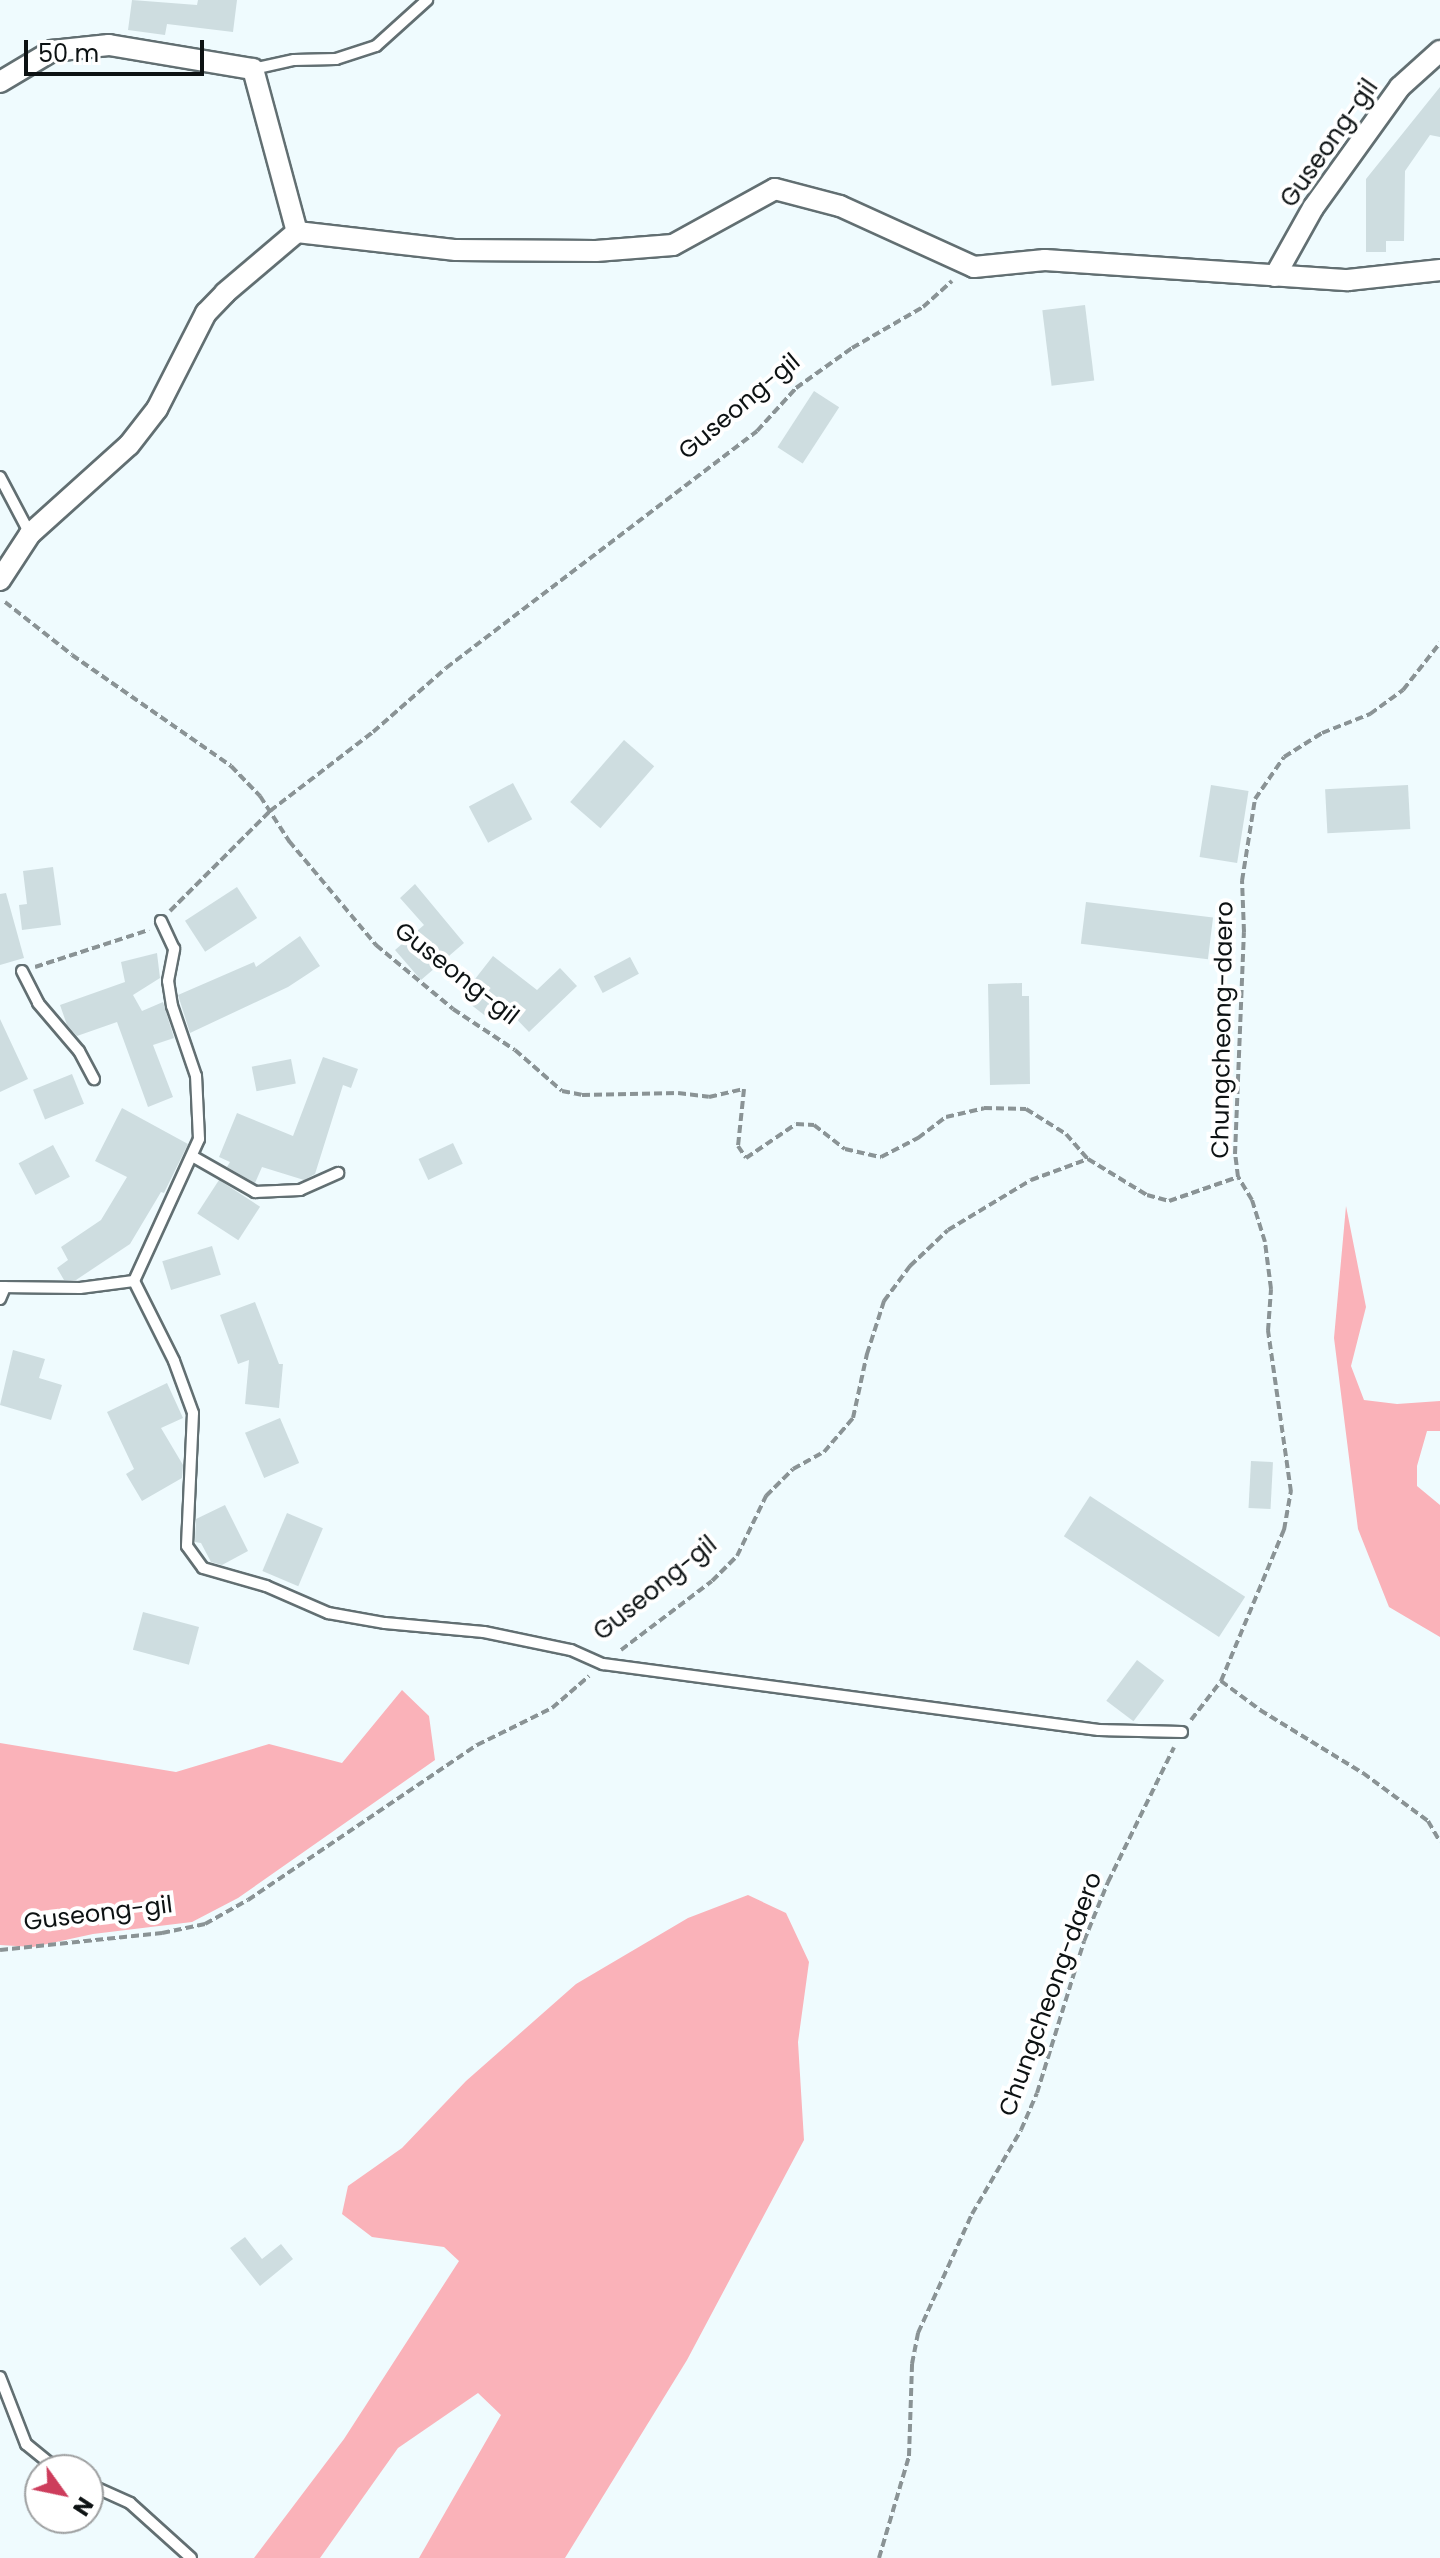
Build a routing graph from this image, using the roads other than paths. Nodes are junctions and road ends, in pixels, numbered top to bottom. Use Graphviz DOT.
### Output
graph roads {
  1 [pos="427,0"];
  2 [pos="1440,51"];
  3 [pos="253,69"];
  4 [pos="0,82"];
  5 [pos="297,232"];
  6 [pos="1440,270"];
  7 [pos="1275,276"];
  8 [pos="0,477"];
  9 [pos="30,534"];
  10 [pos="0,580"];
  11 [pos="161,921"];
  12 [pos="22,971"];
  13 [pos="94,1079"];
  14 [pos="192,1156"];
  15 [pos="338,1173"];
  16 [pos="134,1281"];
  17 [pos="3,1287"];
  18 [pos="0,1299"];
  19 [pos="1182,1732"];
  20 [pos="0,2377"];
  21 [pos="38,2454"];
  22 [pos="104,2491"];
  23 [pos="191,2558"];
  1 -- 3 [label="lane"];
  2 -- 7 [label="street, Guseong-gil"];
  3 -- 4 [label="street"];
  3 -- 5 [label="street"];
  5 -- 7 [label="street"];
  5 -- 9 [label="street"];
  6 -- 7 [label="street"];
  8 -- 9 [label="lane"];
  9 -- 10 [label="street"];
  11 -- 14 [label="lane"];
  12 -- 13 [label="lane"];
  14 -- 15 [label="lane"];
  14 -- 16 [label="lane"];
  16 -- 17 [label="lane"];
  16 -- 19 [label="lane, Guseong-gil"];
  17 -- 18 [label="lane"];
  20 -- 21 [label="lane"];
  22 -- 23 [label="lane"];
}
